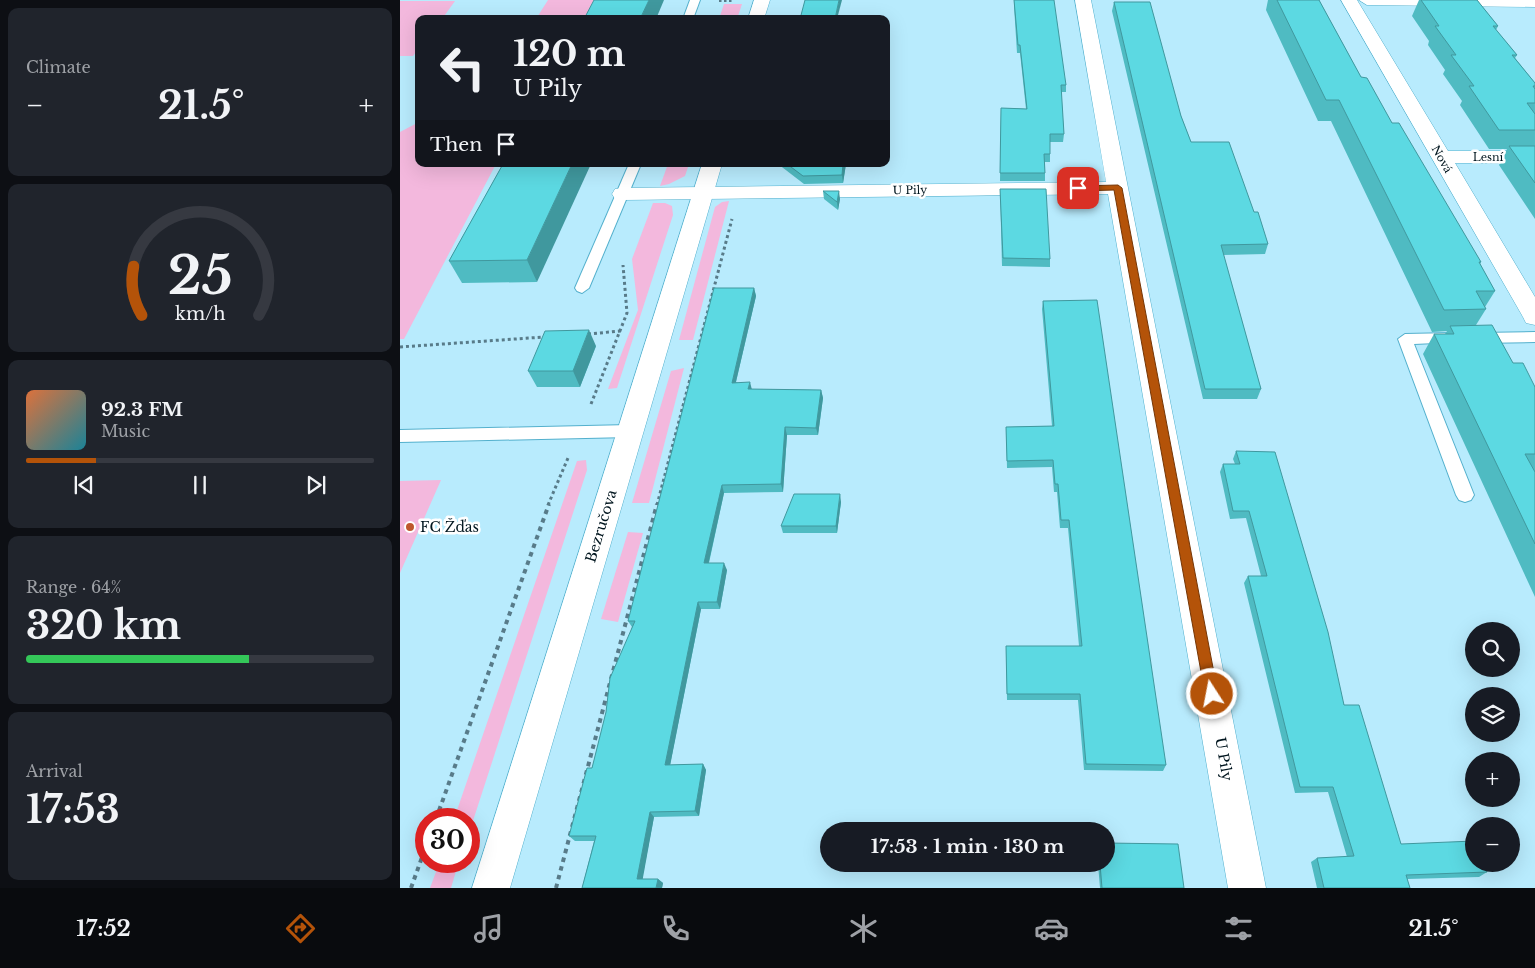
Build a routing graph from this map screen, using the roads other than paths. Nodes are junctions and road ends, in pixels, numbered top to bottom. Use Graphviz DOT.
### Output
graph roads {
  1 [pos="695,0"];
  2 [pos="762,0"];
  3 [pos="1083,0"];
  4 [pos="1349,0"];
  5 [pos="1366,0"];
  6 [pos="1535,2"];
  7 [pos="689,15"];
  8 [pos="757,15"];
  9 [pos="1441,157"];
  10 [pos="1535,157"];
  11 [pos="633,167"];
  12 [pos="711,167"];
  13 [pos="1118,188"];
  14 [pos="703,193"];
  15 [pos="623,194"];
  16 [pos="582,288"];
  17 [pos="1535,317"];
  18 [pos="1535,338"];
  19 [pos="630,431"];
  20 [pos="400,436"];
  21 [pos="1465,495"];
  22 [pos="491,888"];
  23 [pos="1248,888"];
  1 -- 7 [label="lane"];
  2 -- 8 [label="street"];
  3 -- 13 [label="street, U Pily"];
  4 -- 9 [label="street, Nová"];
  5 -- 6 [label="street"];
  9 -- 10 [label="street, Lesní"];
  9 -- 17 [label="street, Nová"];
  11 -- 15 [label="lane"];
  12 -- 14 [label="street, Bezručova"];
  13 -- 14 [label="street, U Pily"];
  13 -- 23 [label="street, U Pily"];
  14 -- 15 [label="street, U Pily"];
  14 -- 19 [label="street, Bezručova"];
  15 -- 16 [label="lane"];
  18 -- 21 [label="lane"];
  19 -- 20 [label="lane"];
  19 -- 22 [label="street, Bezručova"];
}
